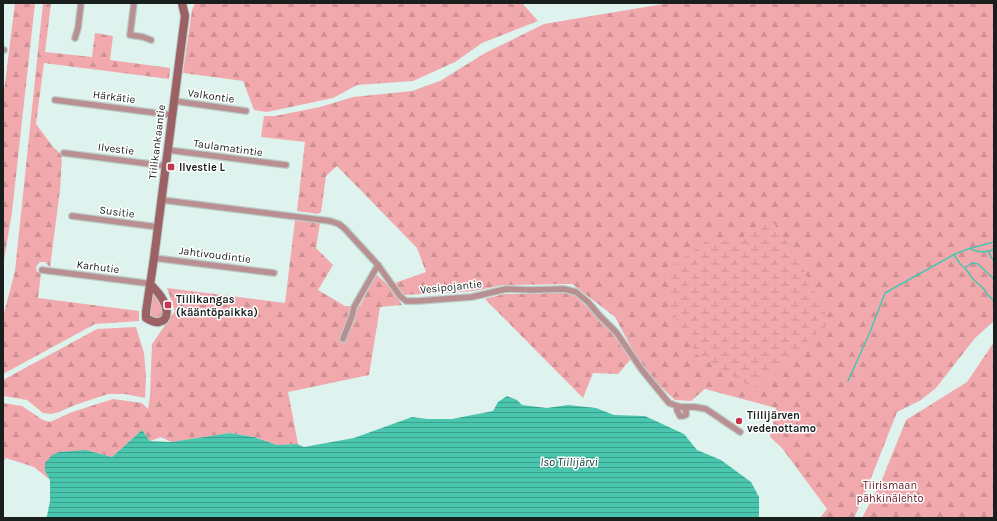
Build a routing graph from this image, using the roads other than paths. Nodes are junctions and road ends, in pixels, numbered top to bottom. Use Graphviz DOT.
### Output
graph roads {
  1 [pos="81,3"];
  2 [pos="134,3"];
  3 [pos="182,3"];
  4 [pos="75,38"];
  5 [pos="151,40"];
  6 [pos="55,100"];
  7 [pos="174,101"];
  8 [pos="246,111"];
  9 [pos="172,114"];
  10 [pos="168,150"];
  11 [pos="64,153"];
  12 [pos="286,165"];
  13 [pos="166,166"];
  14 [pos="162,200"];
  15 [pos="72,216"];
  16 [pos="158,227"];
  17 [pos="154,258"];
  18 [pos="378,265"];
  19 [pos="42,270"];
  20 [pos="274,273"];
  21 [pos="150,284"];
  22 [pos="343,339"];
  23 [pos="677,406"];
  24 [pos="684,407"];
  25 [pos="740,432"];
  1 -- 4 [label="street"];
  2 -- 5 [label="street"];
  3 -- 7 [label="street, Tiilikankaantie"];
  6 -- 9 [label="street, Härkätie"];
  7 -- 8 [label="street, Valkontie"];
  7 -- 9 [label="street, Tiilikankaantie"];
  9 -- 10 [label="street, Tiilikankaantie"];
  10 -- 12 [label="street, Taulamatintie"];
  10 -- 13 [label="street, Tiilikankaantie"];
  11 -- 13 [label="street, Ilvestie"];
  13 -- 14 [label="street, Tiilikankaantie"];
  14 -- 16 [label="street, Tiilikankaantie"];
  14 -- 18 [label="street, Vesipojantie"];
  15 -- 16 [label="street, Susitie"];
  16 -- 17 [label="street, Tiilikankaantie"];
  17 -- 20 [label="street, Jahtivoudintie"];
  17 -- 21 [label="street, Tiilikankaantie"];
  18 -- 22 [label="street"];
  18 -- 23 [label="street, Vesipojantie"];
  19 -- 21 [label="street, Karhutie"];
  23 -- 24 [label="street, Vesipojantie"];
  23 -- 24 [label="street, Vesipojantie"];
  24 -- 25 [label="street, Vesipojantie"];
}
